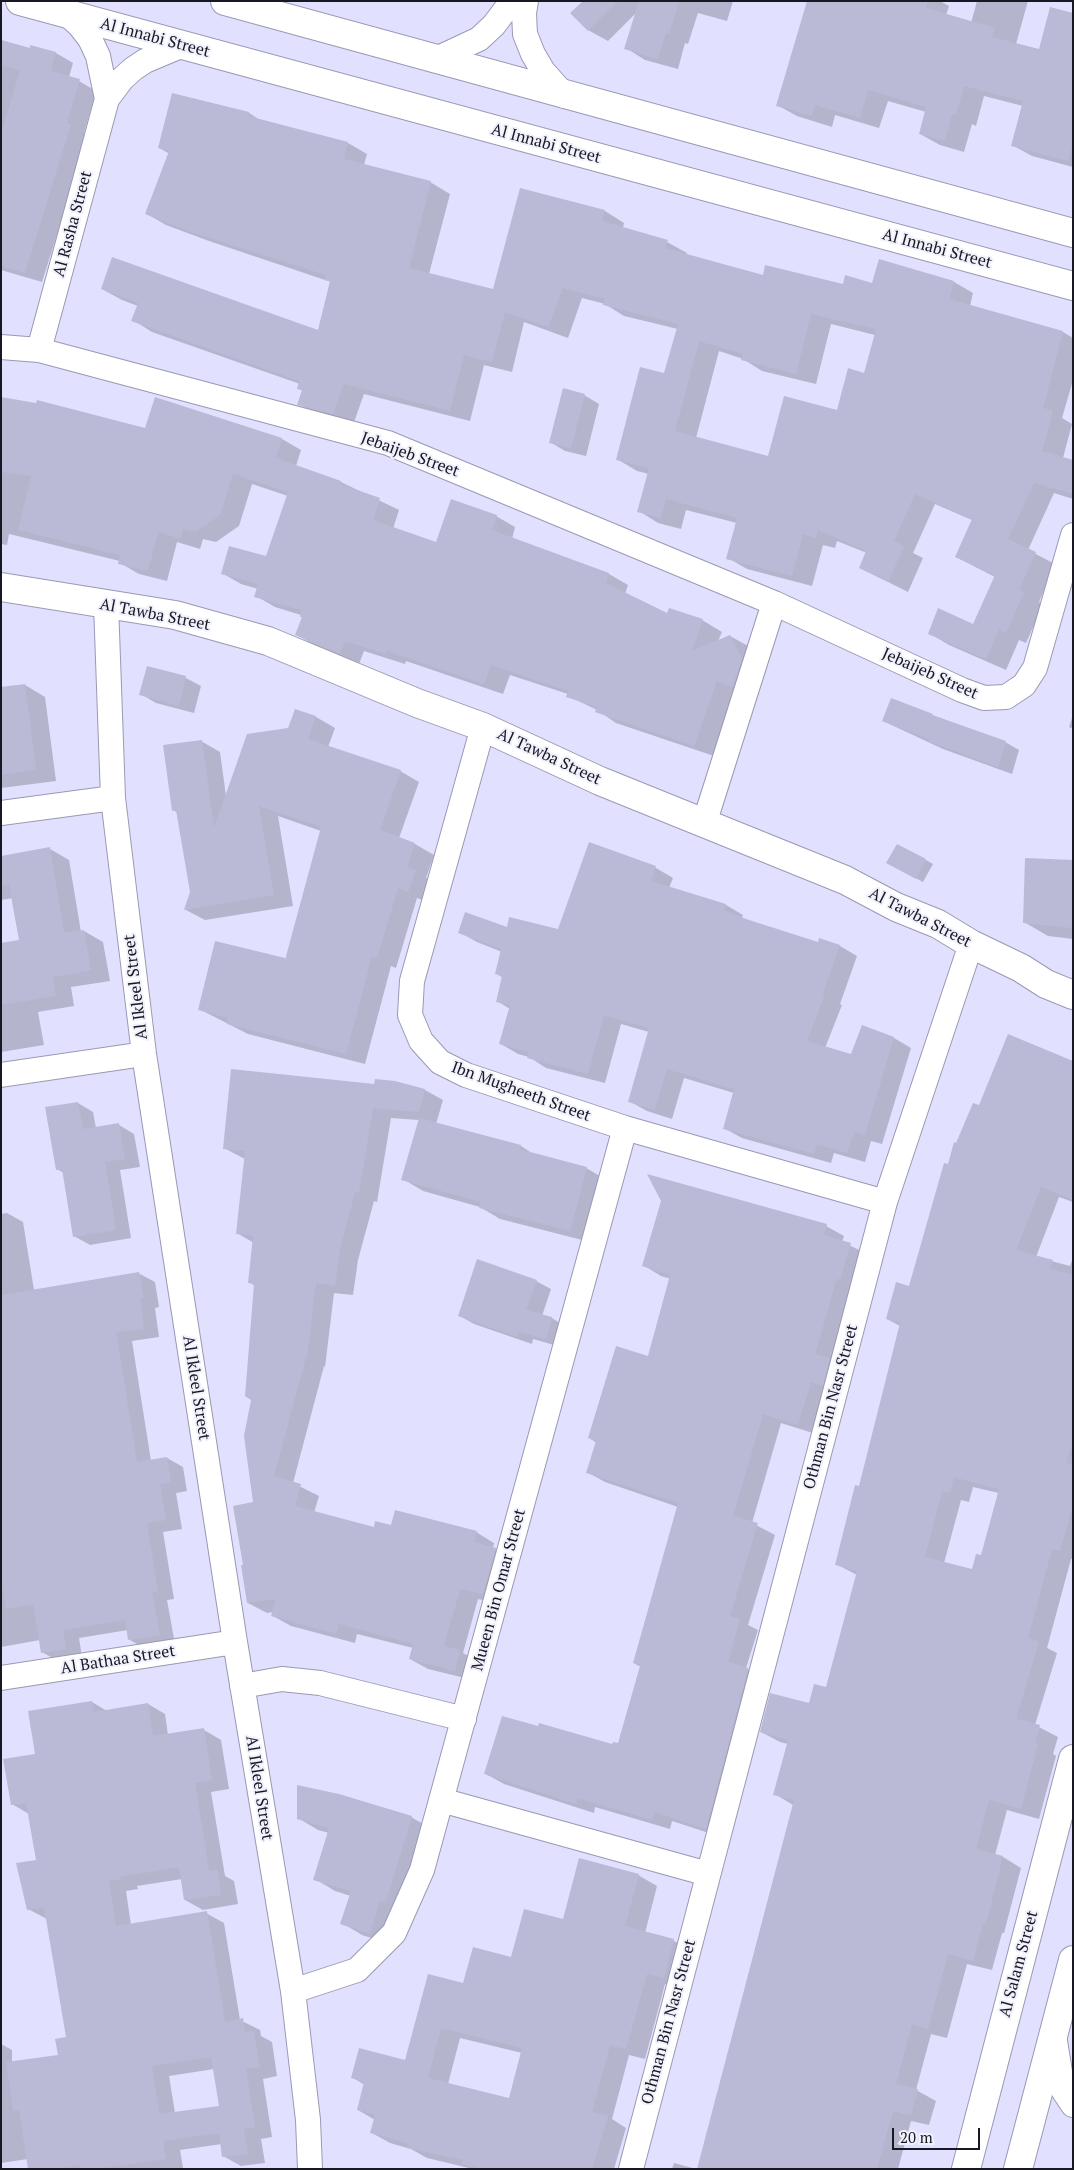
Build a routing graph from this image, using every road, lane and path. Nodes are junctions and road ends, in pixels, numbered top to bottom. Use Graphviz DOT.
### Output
graph roads {
  1 [pos="20,1"];
  2 [pos="225,1"];
  3 [pos="512,1"];
  4 [pos="526,1"];
  5 [pos="67,14"];
  6 [pos="183,45"];
  7 [pos="434,60"];
  8 [pos="565,96"];
  9 [pos="107,99"];
  10 [pos="1073,233"];
  11 [pos="1066,288"];
  12 [pos="1,347"];
  13 [pos="39,350"];
  14 [pos="1073,535"];
  15 [pos="1,587"];
  16 [pos="774,603"];
  17 [pos="106,604"];
  18 [pos="483,727"];
  19 [pos="113,798"];
  20 [pos="1,813"];
  21 [pos="704,824"];
  22 [pos="971,944"];
  23 [pos="1073,995"];
  24 [pos="144,1054"];
  25 [pos="1,1075"];
  26 [pos="625,1128"];
  27 [pos="885,1202"];
  28 [pos="235,1642"];
  29 [pos="1,1678"];
  30 [pos="242,1686"];
  31 [pos="464,1719"];
  32 [pos="1073,1759"];
  33 [pos="441,1800"];
  34 [pos="708,1874"];
  35 [pos="1073,1960"];
  36 [pos="293,1991"];
  37 [pos="1054,2034"];
  38 [pos="1073,2104"];
  39 [pos="310,2169"];
  40 [pos="631,2169"];
  41 [pos="966,2169"];
  42 [pos="1018,2169"];
  1 -- 5 [label="street, Al Innabi Street"];
  2 -- 7 [label="street"];
  3 -- 7 [label="street"];
  4 -- 8 [label="street"];
  5 -- 6 [label="street, Al Innabi Street"];
  5 -- 9 [label="street, Al Rasha Street"];
  6 -- 9 [label="street, Al Rasha Street"];
  6 -- 11 [label="street, Al Innabi Street"];
  7 -- 8 [label="street"];
  8 -- 10 [label="street"];
  9 -- 13 [label="street, Al Rasha Street"];
  12 -- 13 [label="street, Jebaijeb Street"];
  13 -- 16 [label="street, Jebaijeb Street"];
  14 -- 16 [label="street, Jebaijeb Street"];
  15 -- 17 [label="street, Al Tawba Street"];
  16 -- 21 [label="street"];
  17 -- 18 [label="street, Al Tawba Street"];
  17 -- 19 [label="street, Al Ikleel Street"];
  18 -- 21 [label="street, Al Tawba Street"];
  18 -- 26 [label="street, Ibn Mugheeth Street"];
  19 -- 20 [label="street"];
  19 -- 24 [label="street, Al Ikleel Street"];
  21 -- 22 [label="street, Al Tawba Street"];
  22 -- 23 [label="street, Al Tawba Street"];
  22 -- 27 [label="street, Othman Bin Nasr Street"];
  24 -- 25 [label="street"];
  24 -- 28 [label="street, Al Ikleel Street"];
  26 -- 27 [label="street, Ibn Mugheeth Street"];
  26 -- 31 [label="street, Mueen Bin Omar Street"];
  27 -- 34 [label="street, Othman Bin Nasr Street"];
  28 -- 29 [label="street, Al Bathaa Street"];
  28 -- 30 [label="street, Al Ikleel Street"];
  30 -- 31 [label="street"];
  30 -- 36 [label="street, Al Ikleel Street"];
  31 -- 33 [label="street, Mueen Bin Omar Street"];
  32 -- 41 [label="street, Al Salam Street"];
  33 -- 34 [label="street"];
  33 -- 36 [label="street, Mueen Bin Omar Street"];
  34 -- 40 [label="street, Othman Bin Nasr Street"];
  35 -- 37 [label="street"];
  36 -- 39 [label="street, Al Ikleel Street"];
  37 -- 38 [label="street"];
  37 -- 42 [label="street"];
}
